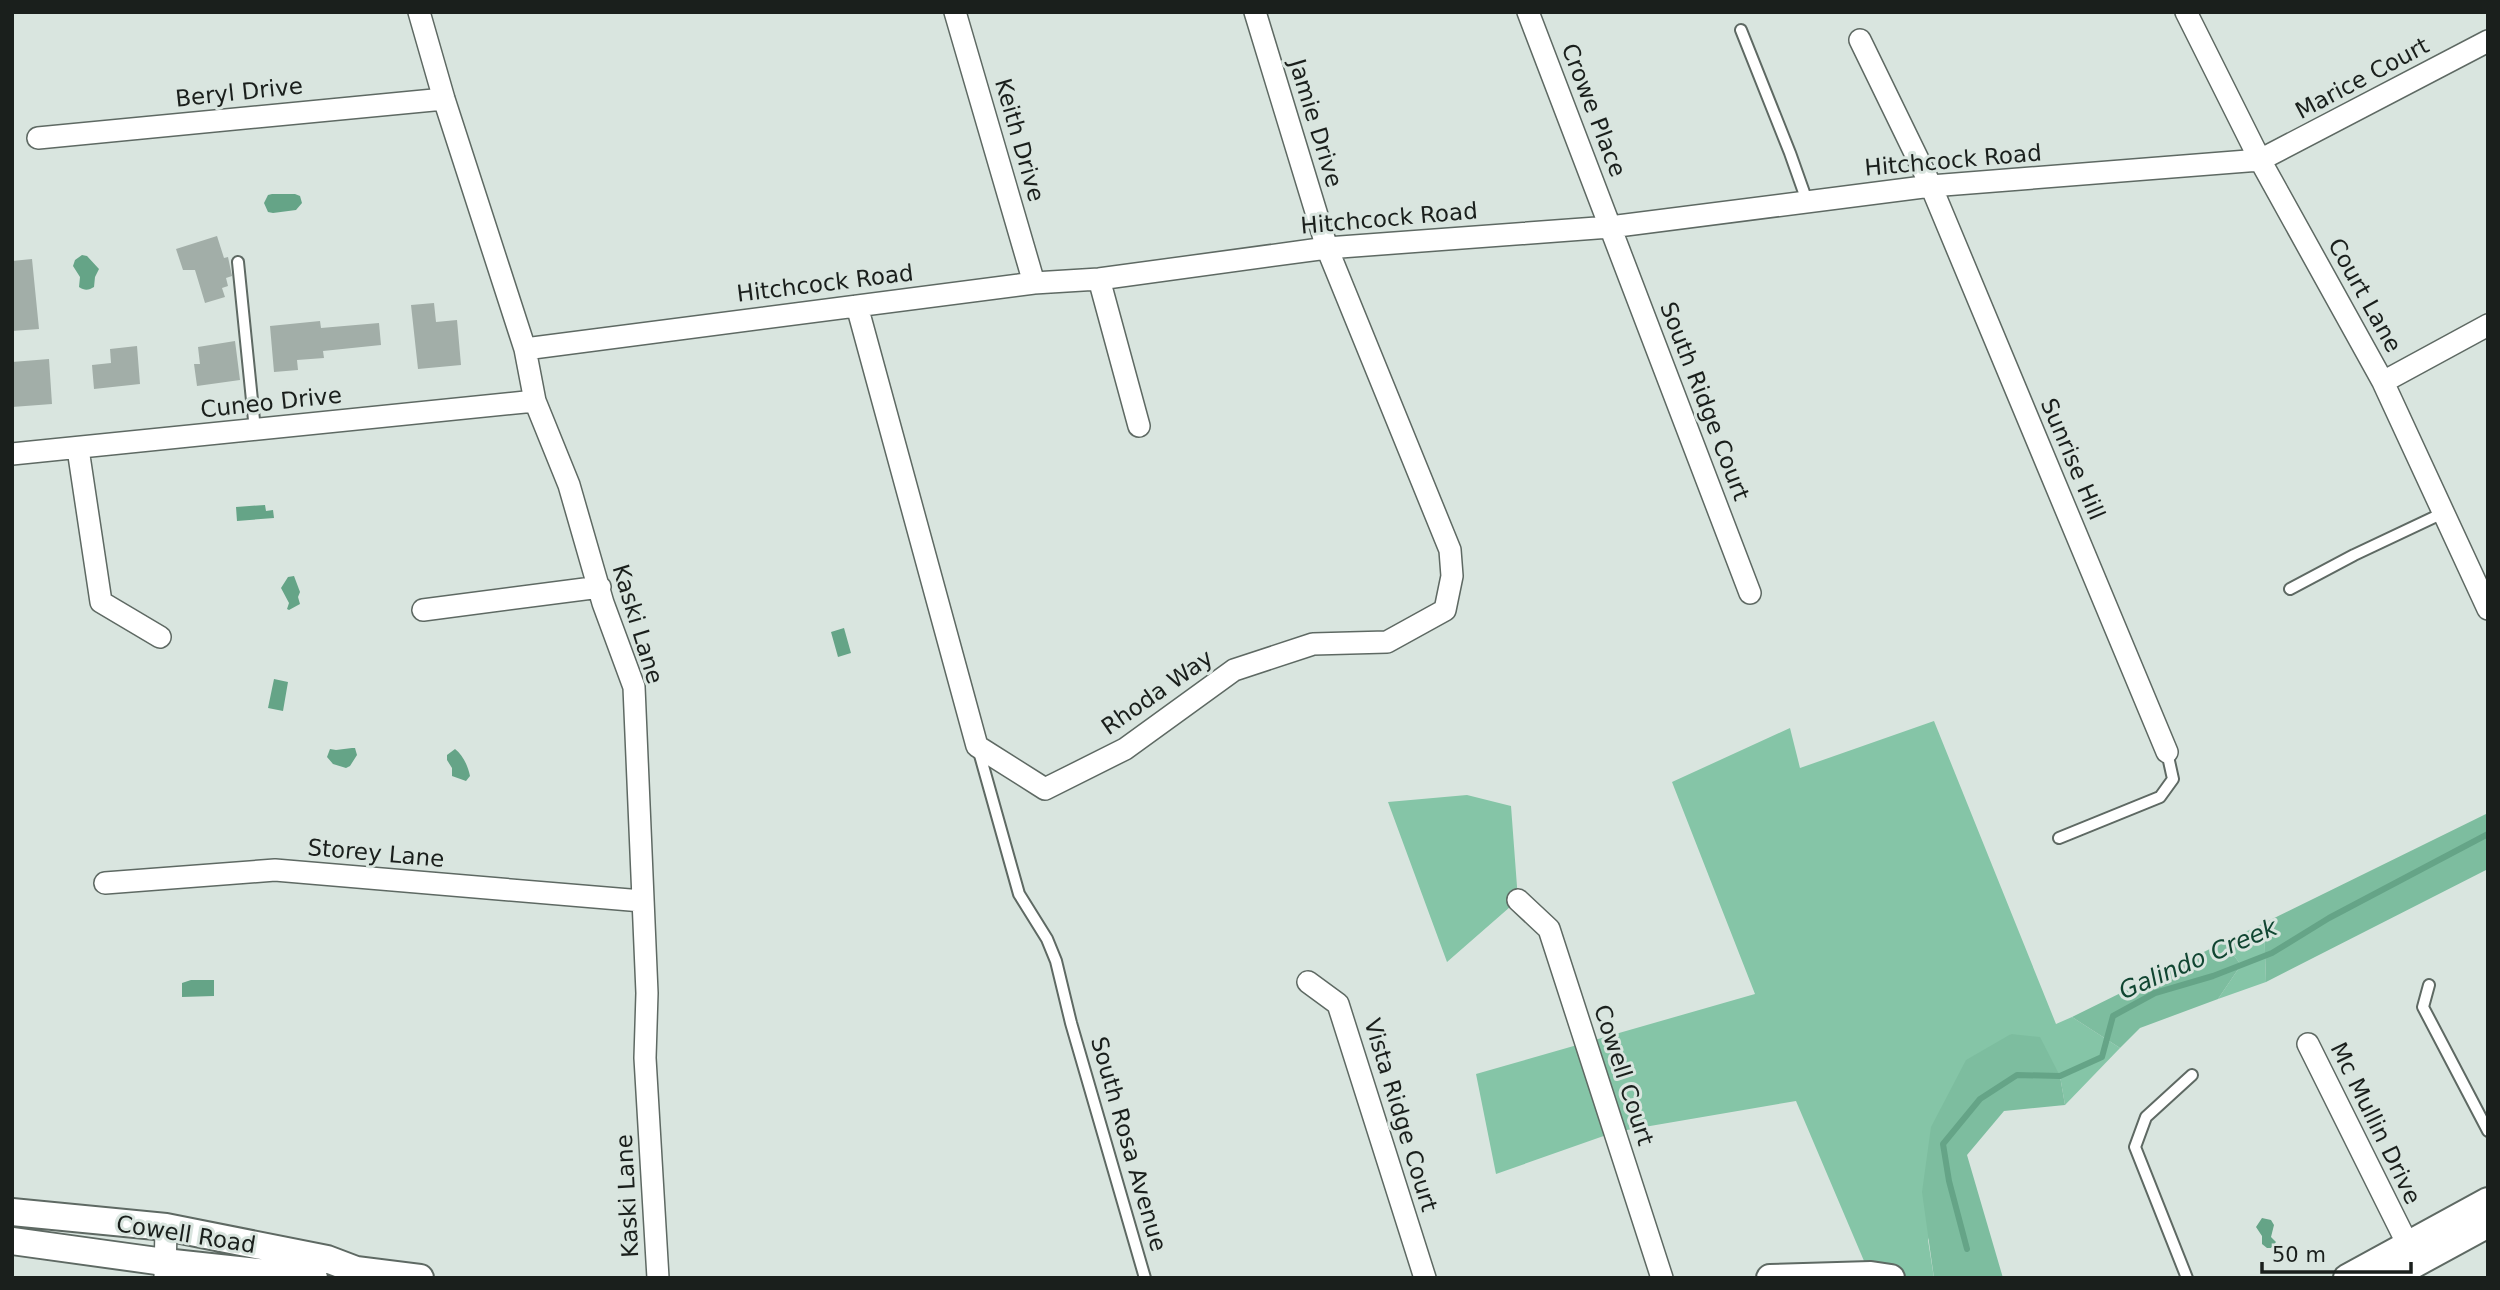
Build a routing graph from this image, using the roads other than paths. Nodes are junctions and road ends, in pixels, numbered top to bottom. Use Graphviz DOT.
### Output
graph roads {
  1 [pos="419,12"];
  2 [pos="955,12"];
  3 [pos="1255,12"];
  4 [pos="1528,12"];
  5 [pos="2186,12"];
  6 [pos="1741,30"];
  7 [pos="1860,40"];
  8 [pos="2488,41"];
  9 [pos="444,99"];
  10 [pos="38,138"];
  11 [pos="2260,160"];
  12 [pos="1931,186"];
  13 [pos="1807,201"];
  14 [pos="1610,227"];
  15 [pos="1327,248"];
  16 [pos="237,261"];
  17 [pos="1099,279"];
  18 [pos="1034,283"];
  19 [pos="857,306"];
  20 [pos="2488,325"];
  21 [pos="525,349"];
  22 [pos="2383,382"];
  23 [pos="536,401"];
  24 [pos="1139,426"];
  25 [pos="255,430"];
  26 [pos="78,449"];
  27 [pos="12,454"];
  28 [pos="2443,513"];
  29 [pos="2482,584"];
  30 [pos="600,587"];
  31 [pos="2290,589"];
  32 [pos="1750,593"];
  33 [pos="2488,609"];
  34 [pos="423,610"];
  35 [pos="160,637"];
  36 [pos="977,746"];
  37 [pos="2167,752"];
  38 [pos="2059,838"];
  39 [pos="105,883"];
  40 [pos="1518,900"];
  41 [pos="642,901"];
  42 [pos="1308,982"];
  43 [pos="2429,985"];
  44 [pos="2308,1044"];
  45 [pos="2192,1075"];
  46 [pos="2488,1131"];
  47 [pos="2488,1201"];
  48 [pos="12,1212"];
  49 [pos="2488,1224"];
  50 [pos="166,1227"];
  51 [pos="12,1241"];
  52 [pos="2412,1254"];
  53 [pos="164,1270"];
  54 [pos="346,1274"];
  55 [pos="1785,1277"];
  56 [pos="314,1278"];
  57 [pos="421,1278"];
  58 [pos="658,1278"];
  59 [pos="1145,1278"];
  60 [pos="1425,1278"];
  61 [pos="1662,1278"];
  62 [pos="1891,1278"];
  63 [pos="2188,1278"];
  64 [pos="2347,1278"];
  65 [pos="2389,1278"];
  1 -- 9 [label="street, Kaski Lane"];
  2 -- 18 [label="street, Keith Drive"];
  3 -- 15 [label="street, Jamie Drive"];
  4 -- 14 [label="street, Crowe Place"];
  5 -- 11 [label="street, Court Lane"];
  6 -- 13 [label="lane"];
  7 -- 12 [label="street, Sunrise Hill"];
  8 -- 11 [label="street, Marice Court"];
  9 -- 10 [label="street, Beryl Drive"];
  9 -- 21 [label="street, Kaski Lane"];
  11 -- 12 [label="street, Hitchcock Road"];
  11 -- 22 [label="street, Court Lane"];
  12 -- 13 [label="street, Hitchcock Road"];
  12 -- 37 [label="street, Sunrise Hill"];
  13 -- 14 [label="street, Hitchcock Road"];
  14 -- 15 [label="street, Hitchcock Road"];
  14 -- 32 [label="street, South Ridge Court"];
  15 -- 17 [label="street, Hitchcock Road"];
  15 -- 36 [label="street, Rhoda Way"];
  16 -- 25 [label="lane"];
  17 -- 18 [label="street, Hitchcock Road"];
  17 -- 24 [label="street"];
  18 -- 19 [label="street, Hitchcock Road"];
  19 -- 21 [label="street, Hitchcock Road"];
  19 -- 36 [label="street"];
  20 -- 22 [label="street"];
  21 -- 23 [label="street, Kaski Lane"];
  22 -- 28 [label="street, Court Lane"];
  23 -- 25 [label="street, Cuneo Drive"];
  23 -- 30 [label="street, Kaski Lane"];
  25 -- 26 [label="street, Cuneo Drive"];
  26 -- 27 [label="street, Cuneo Drive"];
  26 -- 35 [label="street"];
  28 -- 29 [label="street, Court Lane"];
  28 -- 31 [label="lane"];
  29 -- 33 [label="street, Court Lane"];
  30 -- 34 [label="street"];
  30 -- 41 [label="street, Kaski Lane"];
  36 -- 59 [label="lane, South Rosa Avenue"];
  37 -- 38 [label="lane"];
  39 -- 41 [label="street, Storey Lane"];
  40 -- 61 [label="street, Cowell Court"];
  41 -- 58 [label="street, Kaski Lane"];
  42 -- 60 [label="street, Vista Ridge Court"];
  43 -- 46 [label="lane"];
  44 -- 52 [label="street, Mc Mullin Drive"];
  45 -- 63 [label="lane"];
  47 -- 52 [label="street"];
  48 -- 50 [label="street, Cowell Road"];
  49 -- 52 [label="street"];
  50 -- 53 [label="street"];
  50 -- 54 [label="street, Cowell Road"];
  51 -- 53 [label="street, Cowell Road"];
  52 -- 64 [label="street"];
  52 -- 65 [label="street"];
  53 -- 56 [label="street, Cowell Road"];
  54 -- 57 [label="street, Cowell Road"];
  55 -- 62 [label="street"];
}
